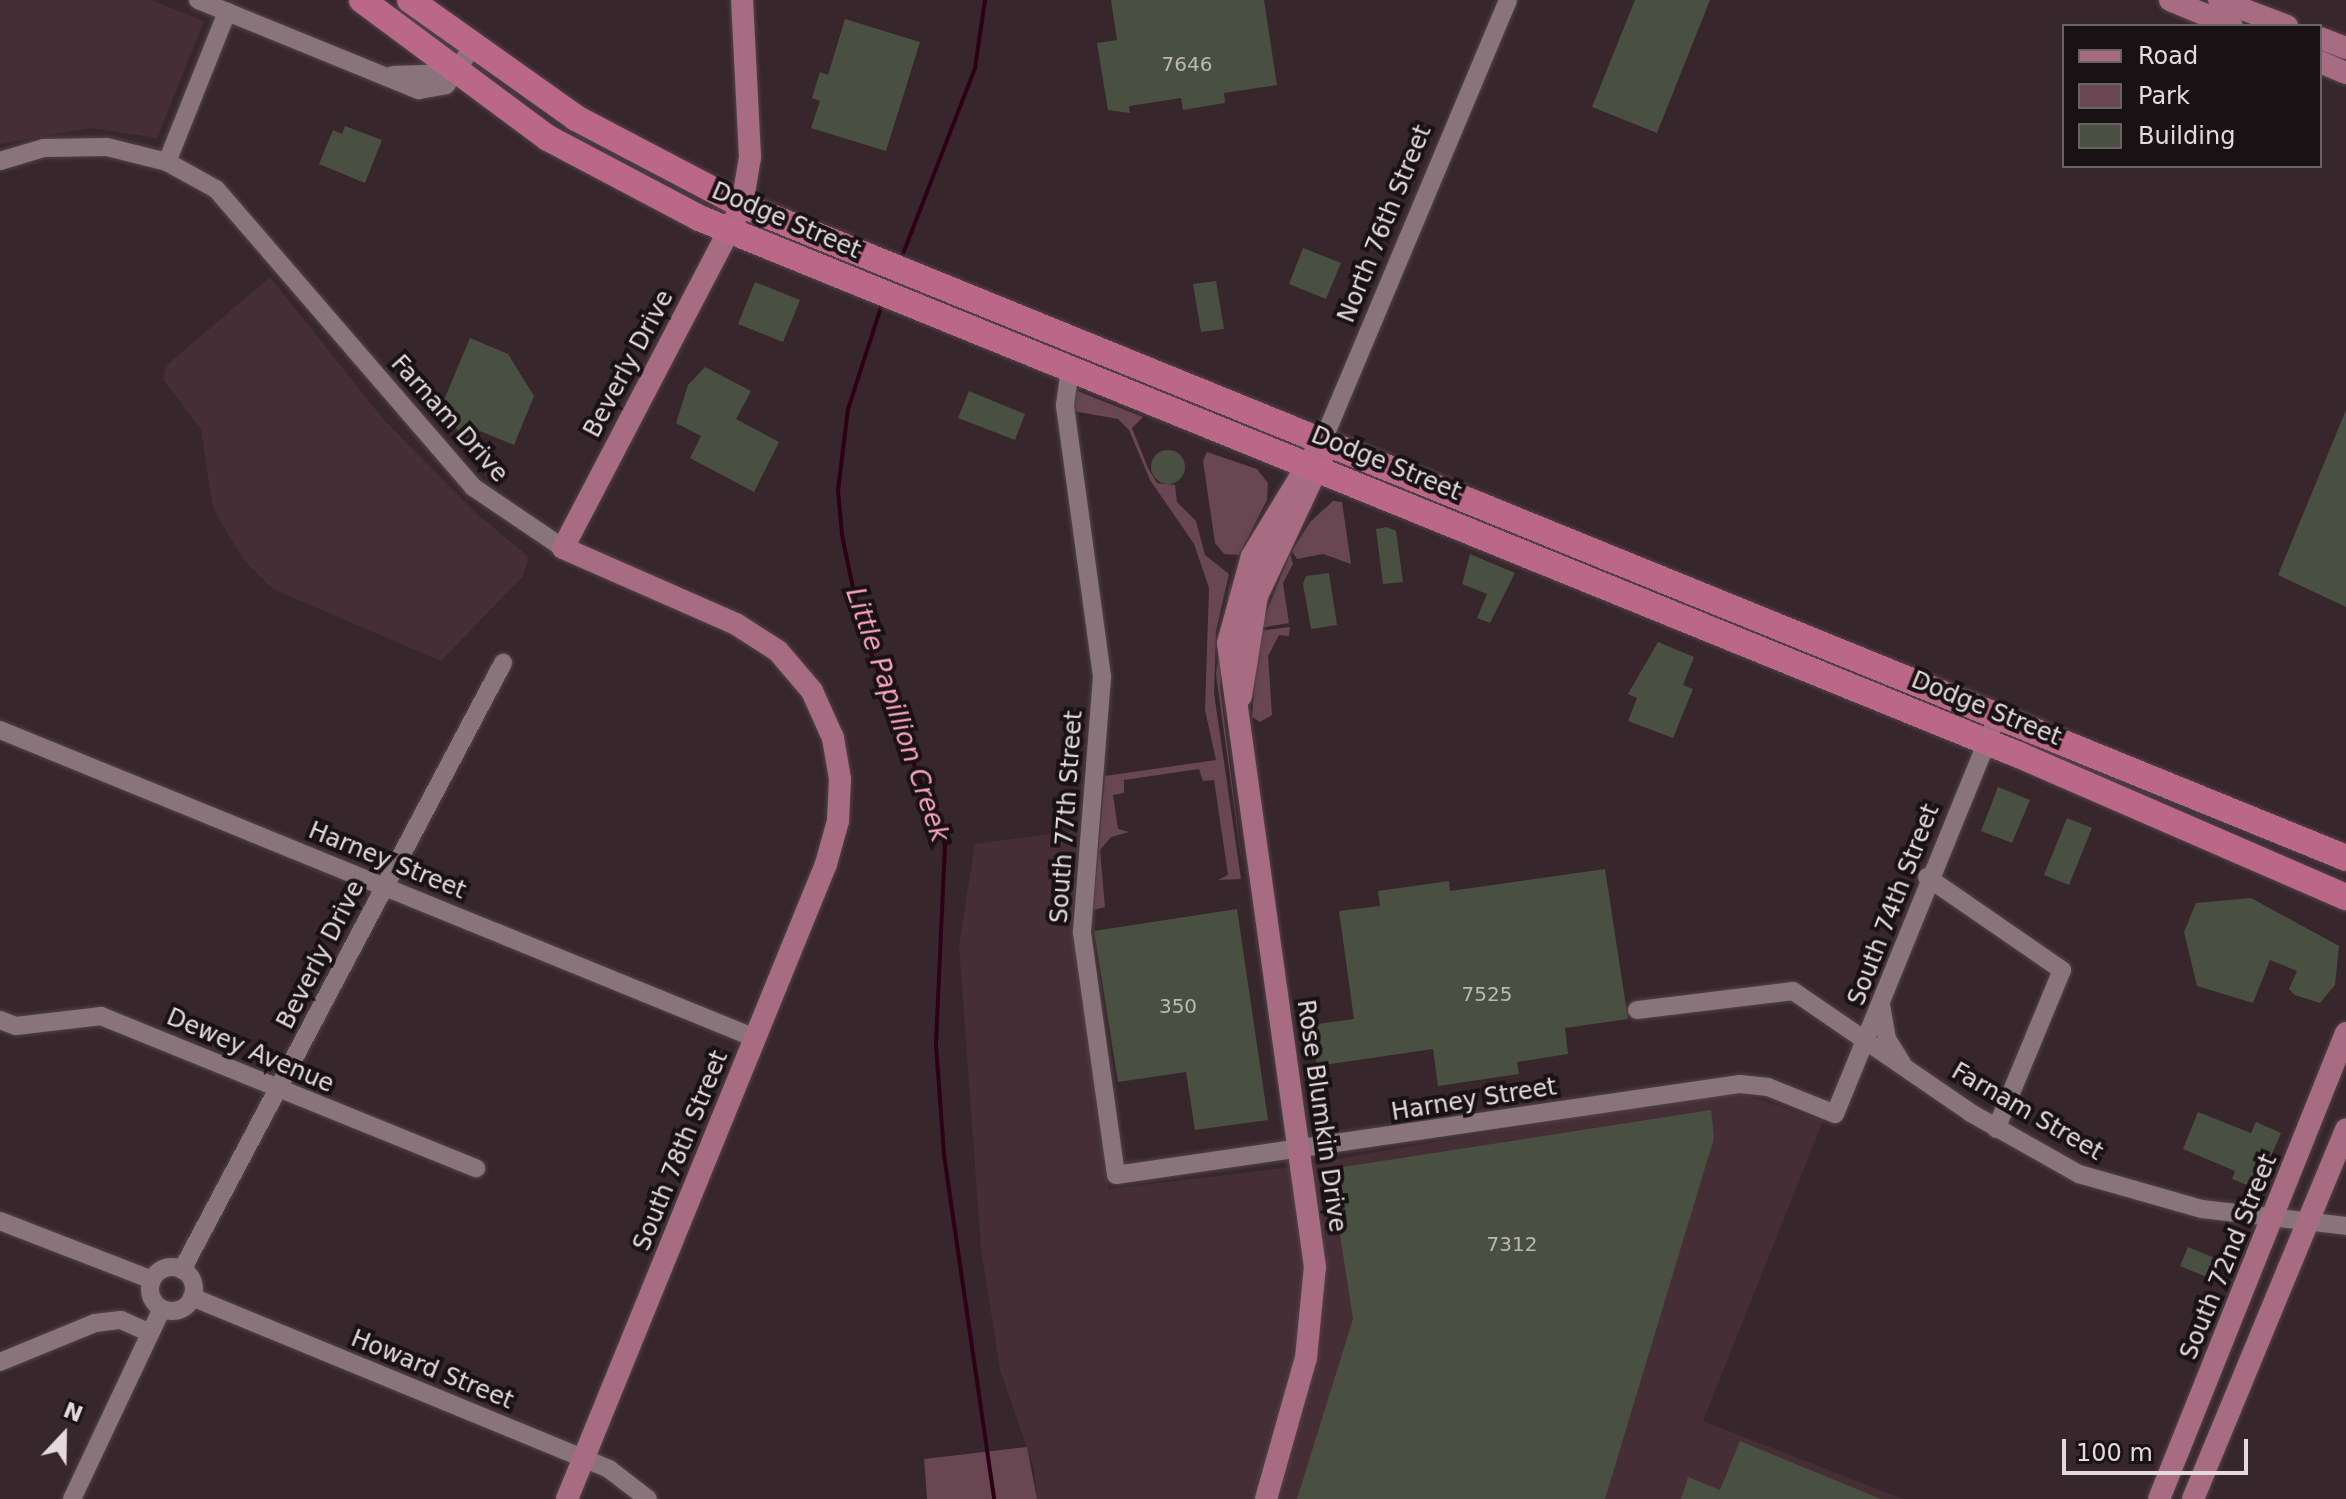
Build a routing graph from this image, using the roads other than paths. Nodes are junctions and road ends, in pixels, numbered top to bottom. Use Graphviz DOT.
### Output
graph roads {
  1 [pos="198,0"];
  2 [pos="362,0"];
  3 [pos="410,0"];
  4 [pos="742,0"];
  5 [pos="1508,0"];
  6 [pos="2170,0"];
  7 [pos="2233,8"];
  8 [pos="227,12"];
  9 [pos="2281,24"];
  10 [pos="2322,39"];
  11 [pos="472,48"];
  12 [pos="2346,48"];
  13 [pos="2322,63"];
  14 [pos="454,73"];
  15 [pos="2346,73"];
  16 [pos="0,161"];
  17 [pos="167,162"];
  18 [pos="742,205"];
  19 [pos="729,230"];
  20 [pos="1070,369"];
  21 [pos="1324,438"];
  22 [pos="1312,468"];
  23 [pos="563,548"];
  24 [pos="503,663"];
  25 [pos="1998,714"];
  26 [pos="0,730"];
  27 [pos="1986,742"];
  28 [pos="838,821"];
  29 [pos="2346,858"];
  30 [pos="1927,877"];
  31 [pos="385,886"];
  32 [pos="2346,897"];
  33 [pos="1881,1004"];
  34 [pos="1637,1010"];
  35 [pos="0,1020"];
  36 [pos="2346,1033"];
  37 [pos="755,1038"];
  38 [pos="1866,1044"];
  39 [pos="1906,1068"];
  40 [pos="280,1091"];
  41 [pos="1835,1114"];
  42 [pos="1996,1129"];
  43 [pos="2346,1129"];
  44 [pos="1301,1151"];
  45 [pos="476,1168"];
  46 [pos="1116,1175"];
  47 [pos="0,1221"];
  48 [pos="2272,1221"];
  49 [pos="2307,1223"];
  50 [pos="2346,1226"];
  51 [pos="182,1270"];
  52 [pos="152,1280"];
  53 [pos="192,1297"];
  54 [pos="162,1309"];
  55 [pos="150,1333"];
  56 [pos="0,1362"];
  57 [pos="583,1458"];
  58 [pos="72,1499"];
  59 [pos="567,1499"];
  60 [pos="648,1499"];
  61 [pos="1266,1499"];
  62 [pos="2159,1499"];
  63 [pos="2193,1499"];
  1 -- 8 [label="street"];
  2 -- 14 [label="highway, Dodge Street"];
  3 -- 11 [label="highway, Dodge Street"];
  4 -- 18 [label="main road, Beverly Drive"];
  5 -- 21 [label="street, North 76th Street"];
  6 -- 7 [label="main road"];
  7 -- 9 [label="main road"];
  8 -- 14 [label="street"];
  8 -- 17 [label="street"];
  10 -- 12 [label="main road"];
  11 -- 14 [label="street"];
  11 -- 18 [label="highway, Dodge Street"];
  13 -- 15 [label="main road"];
  14 -- 19 [label="highway, Dodge Street"];
  16 -- 17 [label="street, Farnam Drive"];
  17 -- 23 [label="street, Farnam Drive"];
  18 -- 19 [label="main road, Beverly Drive"];
  18 -- 21 [label="highway, Dodge Street"];
  19 -- 20 [label="highway, Dodge Street"];
  19 -- 23 [label="main road, Beverly Drive"];
  20 -- 22 [label="highway, Dodge Street"];
  20 -- 46 [label="street, South 77th Street"];
  21 -- 22 [label="main road, North 76th Street"];
  21 -- 25 [label="highway, Dodge Street"];
  22 -- 27 [label="highway, Dodge Street"];
  22 -- 44 [label="main road, Rose Blumkin Drive"];
  23 -- 28 [label="main road, Farnam Drive"];
  24 -- 31 [label="street, Beverly Drive"];
  25 -- 27 [label="street, South 74th Street"];
  25 -- 29 [label="highway, Dodge Street"];
  26 -- 31 [label="street, Harney Street"];
  27 -- 30 [label="street, South 74th Street"];
  27 -- 32 [label="highway, Dodge Street"];
  28 -- 37 [label="main road, South 78th Street"];
  30 -- 33 [label="street, South 74th Street"];
  30 -- 42 [label="street"];
  31 -- 37 [label="street, Harney Street"];
  31 -- 40 [label="street, Beverly Drive"];
  33 -- 38 [label="street, South 74th Street"];
  33 -- 39 [label="street"];
  34 -- 38 [label="street, Farnam Street"];
  35 -- 40 [label="street, Dewey Avenue"];
  36 -- 48 [label="main road, South 72nd Street"];
  37 -- 57 [label="main road, South 78th Street"];
  38 -- 39 [label="street, Farnam Street"];
  38 -- 41 [label="street, South 74th Street"];
  39 -- 42 [label="street, Farnam Street"];
  40 -- 45 [label="street, Dewey Avenue"];
  40 -- 51 [label="street, Beverly Drive"];
  41 -- 44 [label="street, Harney Street"];
  42 -- 48 [label="street, Farnam Street"];
  43 -- 49 [label="main road"];
  44 -- 46 [label="street, Harney Street"];
  44 -- 61 [label="main road, Rose Blumkin Drive"];
  47 -- 52 [label="street"];
  48 -- 49 [label="street, Farnam Street"];
  48 -- 62 [label="main road, South 72nd Street"];
  49 -- 50 [label="street, Farnam Street"];
  49 -- 63 [label="main road"];
  51 -- 52 [label="street"];
  51 -- 53 [label="street"];
  52 -- 54 [label="street"];
  53 -- 54 [label="street"];
  53 -- 57 [label="street, Howard Street"];
  54 -- 55 [label="street"];
  55 -- 56 [label="street"];
  55 -- 58 [label="street"];
  57 -- 59 [label="main road, South 78th Street"];
  57 -- 60 [label="street, Howard Street"];
}
